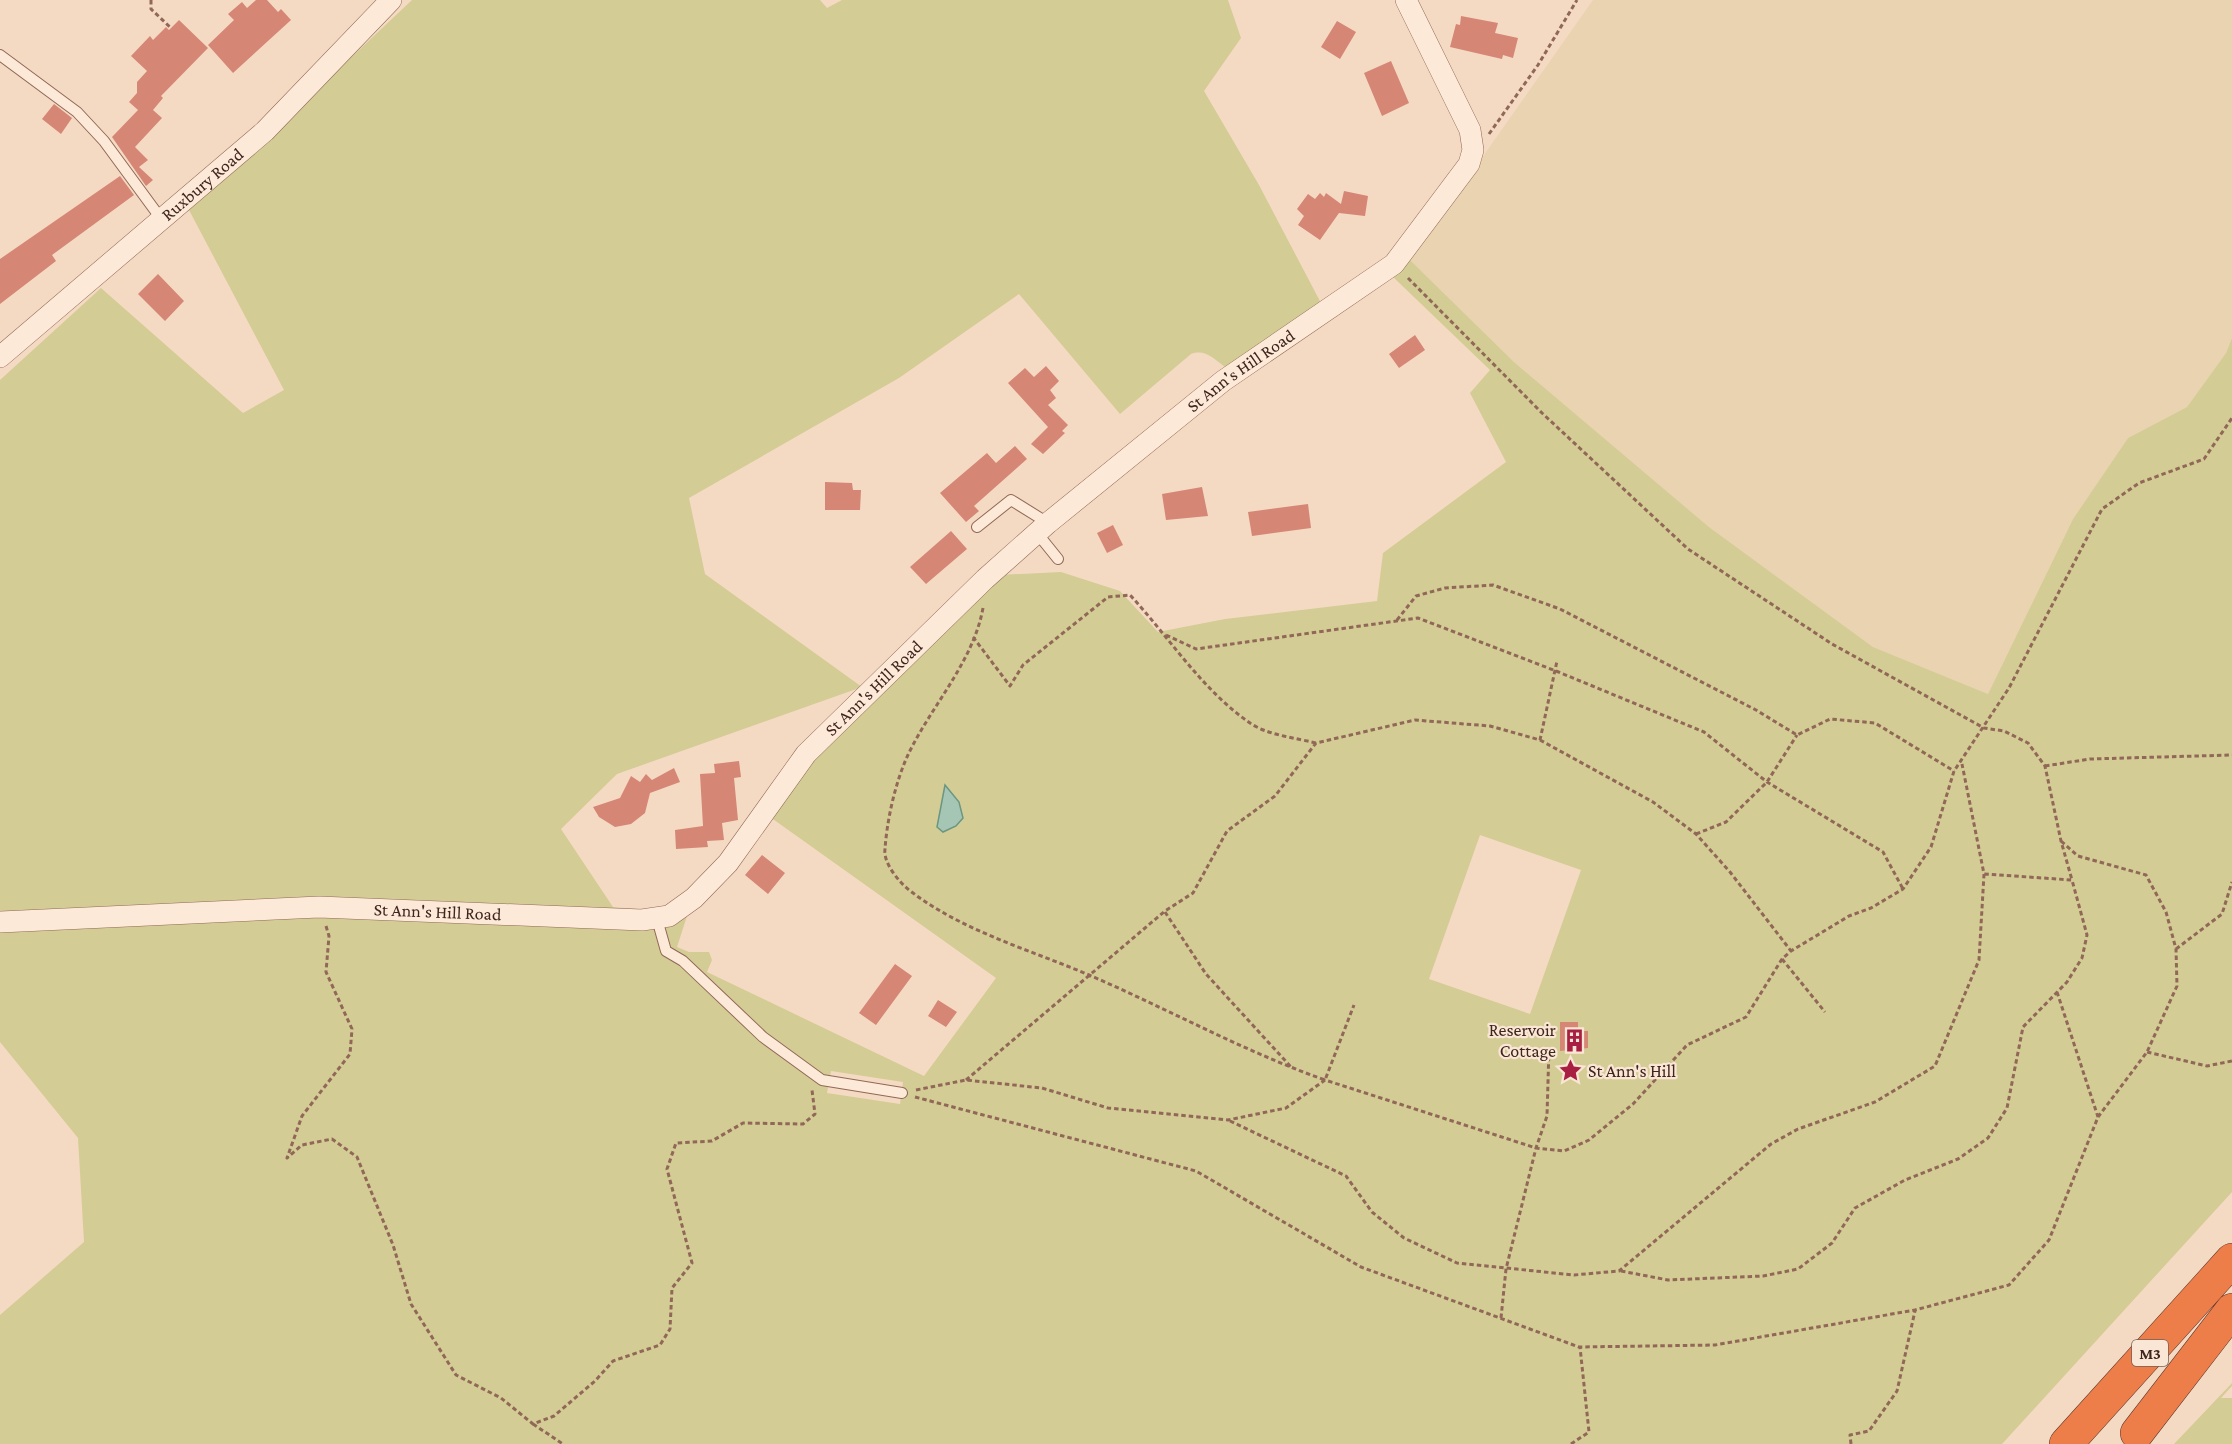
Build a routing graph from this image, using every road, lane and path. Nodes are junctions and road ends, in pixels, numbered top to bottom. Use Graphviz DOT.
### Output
graph roads {
  1 [pos="152,0"];
  2 [pos="391,0"];
  3 [pos="1406,0"];
  4 [pos="1577,0"];
  5 [pos="171,28"];
  6 [pos="0,55"];
  7 [pos="1473,150"];
  8 [pos="162,220"];
  9 [pos="1394,264"];
  10 [pos="0,357"];
  11 [pos="2232,418"];
  12 [pos="977,527"];
  13 [pos="1043,528"];
  14 [pos="1058,558"];
  15 [pos="985,579"];
  16 [pos="1397,620"];
  17 [pos="1166,635"];
  18 [pos="973,637"];
  19 [pos="1557,661"];
  20 [pos="1556,671"];
  21 [pos="1984,728"];
  22 [pos="1797,735"];
  23 [pos="1540,740"];
  24 [pos="1316,743"];
  25 [pos="2232,755"];
  26 [pos="1962,763"];
  27 [pos="2045,766"];
  28 [pos="1954,771"];
  29 [pos="1767,782"];
  30 [pos="1696,834"];
  31 [pos="2061,841"];
  32 [pos="1984,874"];
  33 [pos="2072,880"];
  34 [pos="2232,882"];
  35 [pos="1903,889"];
  36 [pos="319,907"];
  37 [pos="1165,911"];
  38 [pos="657,919"];
  39 [pos="0,922"];
  40 [pos="2176,950"];
  41 [pos="1791,951"];
  42 [pos="1782,959"];
  43 [pos="1090,975"];
  44 [pos="2057,992"];
  45 [pos="1354,1005"];
  46 [pos="1825,1012"];
  47 [pos="1548,1048"];
  48 [pos="2147,1052"];
  49 [pos="2232,1061"];
  50 [pos="802,1066"];
  51 [pos="1292,1068"];
  52 [pos="966,1080"];
  53 [pos="1325,1080"];
  54 [pos="902,1093"];
  55 [pos="2098,1117"];
  56 [pos="1228,1120"];
  57 [pos="1536,1148"];
  58 [pos="2232,1260"];
  59 [pos="1506,1269"];
  60 [pos="1619,1271"];
  61 [pos="1915,1310"];
  62 [pos="2232,1310"];
  63 [pos="1501,1318"];
  64 [pos="2232,1344"];
  65 [pos="1580,1347"];
  66 [pos="533,1424"];
  67 [pos="2132,1439"];
  68 [pos="563,1444"];
  69 [pos="1571,1444"];
  70 [pos="1851,1444"];
  71 [pos="2067,1444"];
  1 -- 5 [label="path"];
  2 -- 8 [label="street, Ruxbury Road"];
  3 -- 7 [label="street"];
  4 -- 7 [label="path"];
  6 -- 8 [label="lane"];
  7 -- 9 [label="street, St Ann's Hill Road"];
  8 -- 10 [label="street, Ruxbury Road"];
  9 -- 13 [label="street, St Ann's Hill Road"];
  9 -- 21 [label="path"];
  11 -- 21 [label="path"];
  12 -- 13 [label="lane"];
  13 -- 14 [label="lane"];
  13 -- 15 [label="street, St Ann's Hill Road"];
  15 -- 18 [label="path"];
  15 -- 38 [label="street, St Ann's Hill Road"];
  16 -- 17 [label="path"];
  16 -- 20 [label="path"];
  16 -- 22 [label="path"];
  17 -- 18 [label="path"];
  17 -- 24 [label="path"];
  18 -- 43 [label="path"];
  19 -- 20 [label="path"];
  20 -- 23 [label="path"];
  20 -- 29 [label="path"];
  21 -- 26 [label="path"];
  21 -- 27 [label="path"];
  22 -- 28 [label="path"];
  22 -- 29 [label="path"];
  23 -- 24 [label="path"];
  23 -- 30 [label="path"];
  24 -- 37 [label="path"];
  25 -- 27 [label="path"];
  26 -- 28 [label="path"];
  26 -- 32 [label="path"];
  27 -- 31 [label="path"];
  28 -- 35 [label="path"];
  29 -- 30 [label="path"];
  29 -- 35 [label="path"];
  30 -- 41 [label="path"];
  31 -- 33 [label="path"];
  31 -- 40 [label="path"];
  32 -- 33 [label="path"];
  32 -- 60 [label="path"];
  33 -- 44 [label="path"];
  34 -- 40 [label="path"];
  35 -- 41 [label="path"];
  36 -- 38 [label="street, St Ann's Hill Road"];
  36 -- 39 [label="street, St Ann's Hill Road"];
  36 -- 66 [label="path"];
  37 -- 43 [label="path"];
  37 -- 51 [label="path"];
  38 -- 50 [label="lane"];
  40 -- 48 [label="path"];
  41 -- 42 [label="path"];
  42 -- 46 [label="path"];
  42 -- 57 [label="path"];
  43 -- 51 [label="path"];
  43 -- 52 [label="path"];
  44 -- 55 [label="path"];
  44 -- 60 [label="path"];
  45 -- 53 [label="path"];
  47 -- 57 [label="path"];
  48 -- 49 [label="path"];
  48 -- 55 [label="path"];
  50 -- 54 [label="lane"];
  50 -- 66 [label="path"];
  51 -- 53 [label="path"];
  52 -- 54 [label="path"];
  52 -- 56 [label="path"];
  53 -- 56 [label="path"];
  53 -- 57 [label="path"];
  54 -- 63 [label="path"];
  55 -- 61 [label="path"];
  56 -- 59 [label="path"];
  57 -- 59 [label="path"];
  58 -- 71 [label="highway, M3"];
  59 -- 60 [label="path"];
  59 -- 63 [label="path"];
  61 -- 65 [label="path"];
  61 -- 70 [label="path"];
  62 -- 67 [label="highway, M3"];
  63 -- 65 [label="path"];
  64 -- 67 [label="highway"];
  65 -- 69 [label="path"];
  66 -- 68 [label="path"];
}
